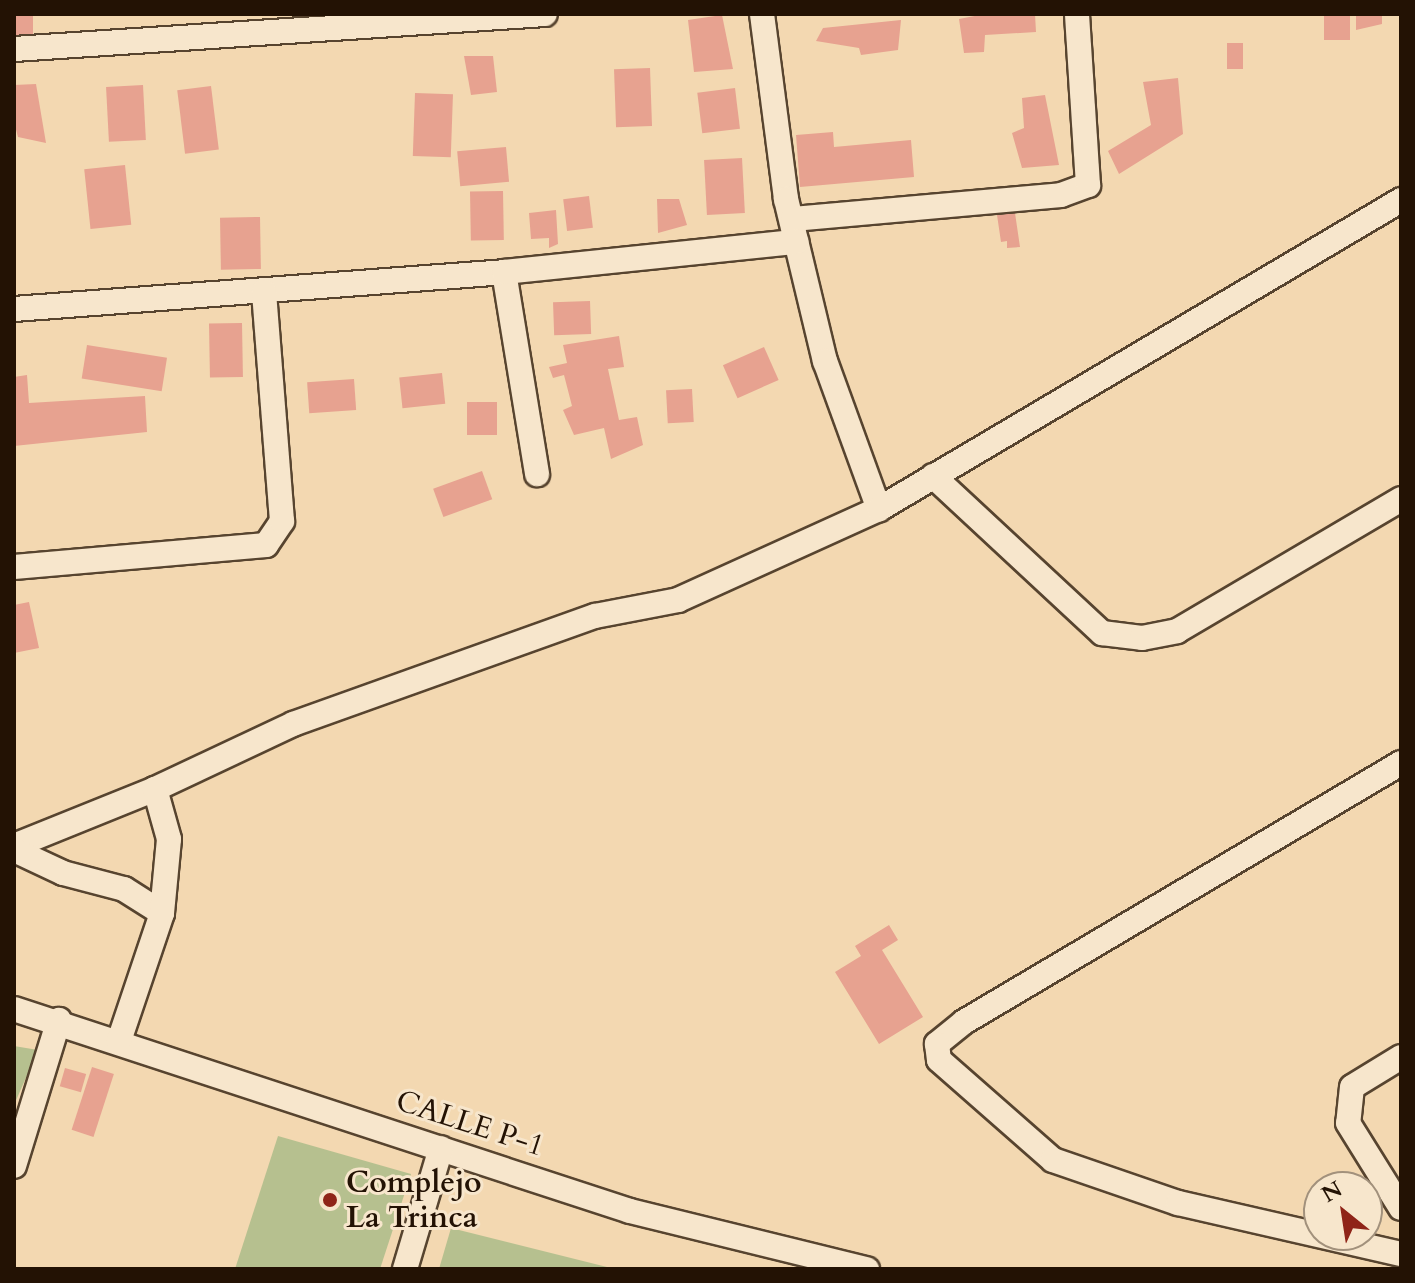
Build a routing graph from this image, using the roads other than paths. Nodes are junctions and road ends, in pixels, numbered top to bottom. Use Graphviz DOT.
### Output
graph roads {
  1 [pos="545,14"];
  2 [pos="762,14"];
  3 [pos="1077,14"];
  4 [pos="14,49"];
  5 [pos="1401,200"];
  6 [pos="795,230"];
  7 [pos="504,272"];
  8 [pos="264,292"];
  9 [pos="14,309"];
  10 [pos="537,474"];
  11 [pos="933,476"];
  12 [pos="1401,499"];
  13 [pos="879,509"];
  14 [pos="14,567"];
  15 [pos="1401,763"];
  16 [pos="155,789"];
  17 [pos="14,848"];
  18 [pos="162,913"];
  19 [pos="14,1009"];
  20 [pos="59,1020"];
  21 [pos="119,1041"];
  22 [pos="1401,1057"];
  23 [pos="441,1148"];
  24 [pos="14,1166"];
  25 [pos="1401,1208"];
  26 [pos="1401,1254"];
  27 [pos="833,1264"];
  28 [pos="405,1269"];
  29 [pos="867,1269"];
  1 -- 4 [label="street"];
  2 -- 6 [label="street"];
  3 -- 6 [label="street"];
  5 -- 11 [label="street"];
  6 -- 7 [label="street"];
  6 -- 13 [label="street"];
  7 -- 8 [label="street"];
  7 -- 10 [label="street"];
  8 -- 9 [label="street"];
  8 -- 14 [label="street"];
  11 -- 12 [label="street"];
  11 -- 13 [label="street"];
  13 -- 16 [label="street"];
  15 -- 26 [label="street"];
  16 -- 17 [label="street"];
  16 -- 18 [label="street"];
  17 -- 18 [label="street"];
  18 -- 21 [label="street"];
  19 -- 20 [label="street, CALLE P-1"];
  20 -- 21 [label="street, CALLE P-1"];
  20 -- 24 [label="street"];
  21 -- 23 [label="street, CALLE P-1"];
  22 -- 25 [label="street"];
  23 -- 27 [label="street, CALLE P-1"];
  23 -- 28 [label="street"];
  27 -- 29 [label="street, CALLE P-1"];
}
